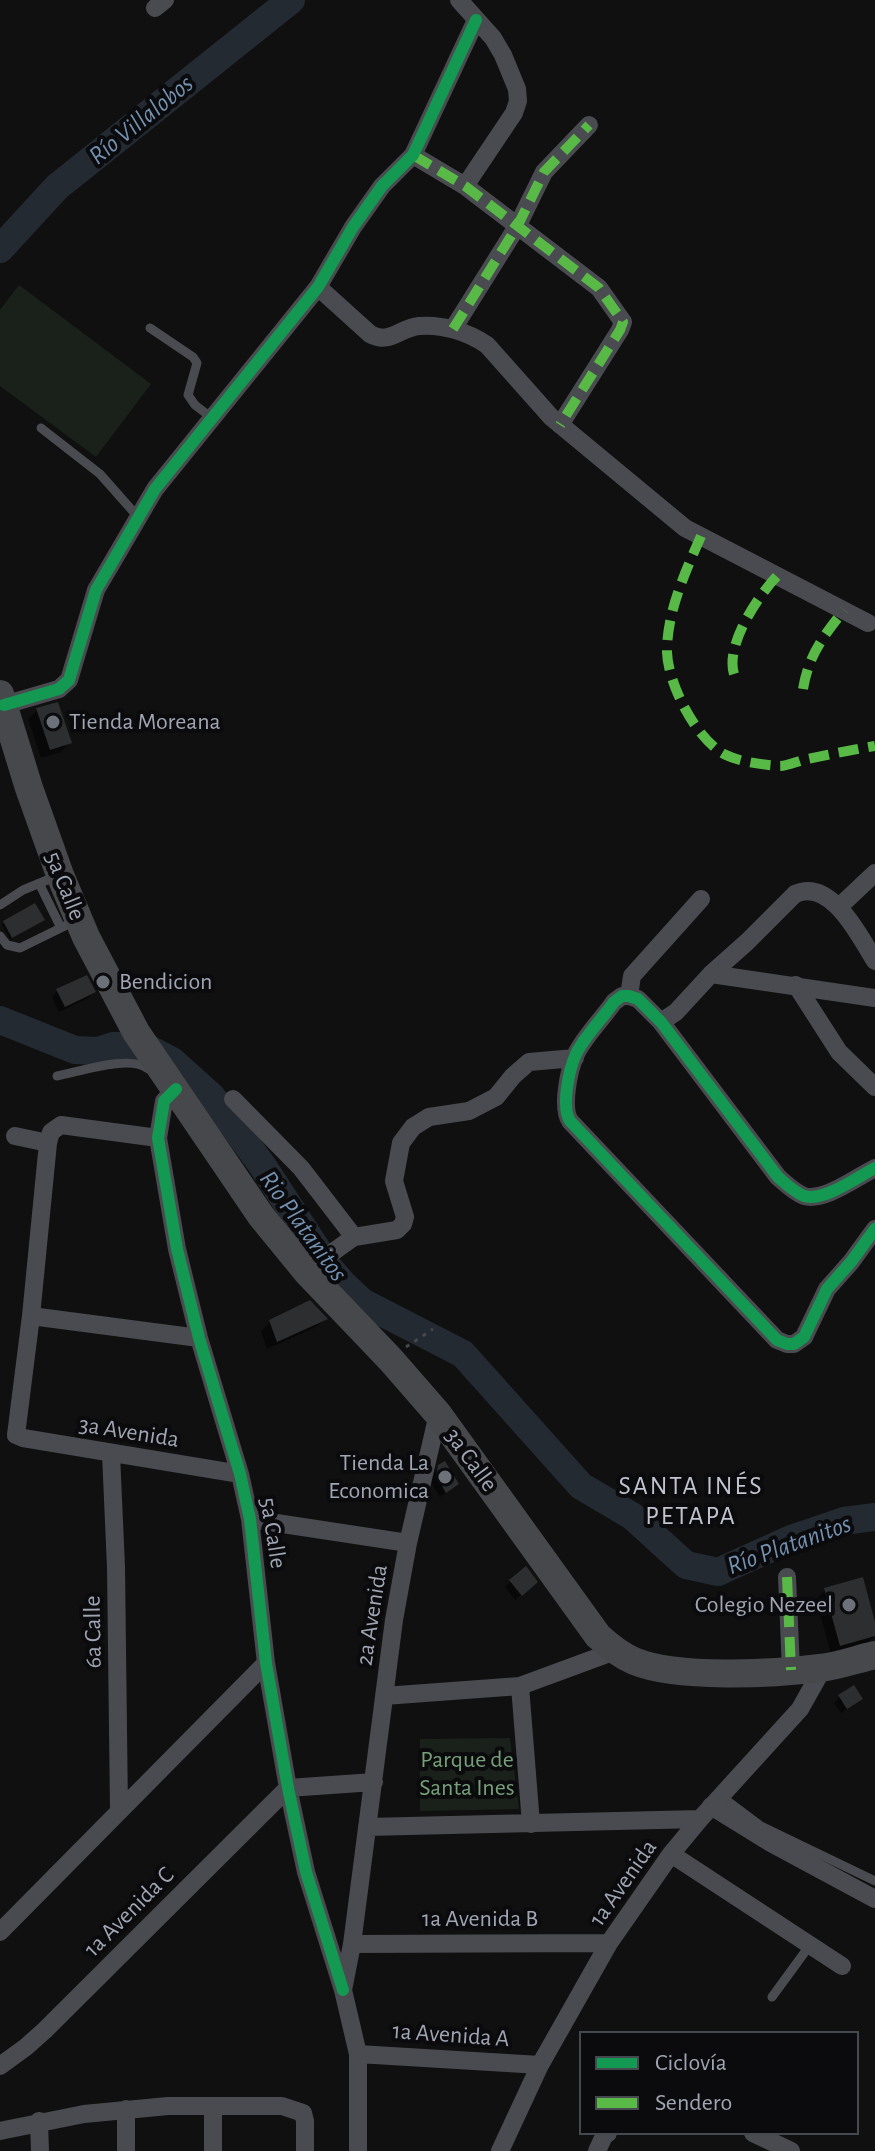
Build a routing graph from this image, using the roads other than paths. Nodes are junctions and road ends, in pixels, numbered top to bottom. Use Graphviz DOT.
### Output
graph roads {
  1 [pos="459,0"];
  2 [pos="476,20"];
  3 [pos="589,125"];
  4 [pos="413,155"];
  5 [pos="465,186"];
  6 [pos="518,225"];
  7 [pos="318,287"];
  8 [pos="150,328"];
  9 [pos="453,329"];
  10 [pos="212,418"];
  11 [pos="560,425"];
  12 [pos="41,428"];
  13 [pos="138,517"];
  14 [pos="868,623"];
  15 [pos="2,700"];
  16 [pos="875,873"];
  17 [pos="50,879"];
  18 [pos="701,899"];
  19 [pos="0,905"];
  20 [pos="840,906"];
  21 [pos="70,924"];
  22 [pos="0,936"];
  23 [pos="875,961"];
  24 [pos="711,974"];
  25 [pos="796,985"];
  26 [pos="629,996"];
  27 [pos="875,998"];
  28 [pos="661,1022"];
  29 [pos="575,1058"];
  30 [pos="165,1073"];
  31 [pos="57,1076"];
  32 [pos="875,1087"];
  33 [pos="233,1099"];
  34 [pos="15,1136"];
  35 [pos="158,1138"];
  36 [pos="48,1143"];
  37 [pos="875,1168"];
  38 [pos="875,1229"];
  39 [pos="354,1237"];
  40 [pos="333,1252"];
  41 [pos="31,1316"];
  42 [pos="199,1338"];
  43 [pos="438,1414"];
  44 [pos="111,1454"];
  45 [pos="240,1474"];
  46 [pos="250,1519"];
  47 [pos="408,1543"];
  48 [pos="787,1577"];
  49 [pos="615,1651"];
  50 [pos="875,1655"];
  51 [pos="266,1663"];
  52 [pos="823,1668"];
  53 [pos="791,1670"];
  54 [pos="520,1686"];
  55 [pos="384,1696"];
  56 [pos="374,1782"];
  57 [pos="288,1788"];
  58 [pos="711,1807"];
  59 [pos="119,1810"];
  60 [pos="531,1824"];
  61 [pos="367,1827"];
  62 [pos="671,1854"];
  63 [pos="875,1881"];
  64 [pos="875,1899"];
  65 [pos="0,1932"];
  66 [pos="609,1943"];
  67 [pos="352,1944"];
  68 [pos="810,1945"];
  69 [pos="842,1966"];
  70 [pos="343,1990"];
  71 [pos="772,1997"];
  72 [pos="358,2054"];
  73 [pos="540,2065"];
  74 [pos="0,2066"];
  75 [pos="213,2107"];
  76 [pos="126,2109"];
  77 [pos="39,2121"];
  78 [pos="0,2131"];
  79 [pos="757,2135"];
  80 [pos="40,2151"];
  81 [pos="126,2151"];
  82 [pos="213,2151"];
  83 [pos="305,2151"];
  84 [pos="358,2151"];
  85 [pos="500,2151"];
  86 [pos="791,2151"];
  1 -- 2 [label="street"];
  2 -- 4 [label="street"];
  2 -- 5 [label="street"];
  3 -- 6 [label="street"];
  4 -- 5 [label="street"];
  4 -- 7 [label="street"];
  5 -- 6 [label="street"];
  6 -- 9 [label="street"];
  6 -- 11 [label="street"];
  7 -- 9 [label="street"];
  7 -- 10 [label="street"];
  8 -- 10 [label="lane"];
  9 -- 11 [label="street"];
  10 -- 13 [label="street"];
  11 -- 14 [label="street"];
  12 -- 13 [label="lane"];
  13 -- 15 [label="street"];
  15 -- 17 [label="main road, 5a Calle"];
  16 -- 20 [label="street"];
  17 -- 19 [label="lane"];
  17 -- 21 [label="main road, 5a Calle"];
  18 -- 26 [label="street"];
  20 -- 23 [label="street"];
  20 -- 24 [label="street"];
  21 -- 22 [label="lane"];
  21 -- 30 [label="main road, 5a Calle"];
  24 -- 25 [label="street"];
  24 -- 28 [label="street"];
  25 -- 27 [label="street"];
  25 -- 32 [label="street"];
  26 -- 28 [label="street"];
  26 -- 29 [label="street"];
  28 -- 37 [label="street"];
  29 -- 38 [label="street"];
  29 -- 39 [label="street"];
  30 -- 31 [label="lane"];
  30 -- 35 [label="street, 5a Calle"];
  30 -- 43 [label="main road, 3a Calle"];
  33 -- 39 [label="street"];
  34 -- 36 [label="street"];
  35 -- 36 [label="street"];
  35 -- 42 [label="street, 5a Calle"];
  36 -- 41 [label="street"];
  39 -- 40 [label="street"];
  41 -- 42 [label="street"];
  41 -- 44 [label="street, 3a Avenida"];
  42 -- 45 [label="street, 5a Calle"];
  43 -- 47 [label="street, 2a Avenida"];
  43 -- 49 [label="main road, 3a Calle"];
  44 -- 45 [label="street, 3a Avenida"];
  44 -- 59 [label="street, 6a Calle"];
  45 -- 46 [label="street, 5a Calle"];
  46 -- 47 [label="street"];
  46 -- 51 [label="street, 5a Calle"];
  47 -- 55 [label="street, 2a Avenida"];
  48 -- 53 [label="street"];
  49 -- 53 [label="main road, 3a Calle"];
  49 -- 54 [label="street"];
  50 -- 52 [label="main road, 3a Calle"];
  51 -- 57 [label="street, 5a Calle"];
  51 -- 59 [label="street"];
  52 -- 53 [label="main road, 3a Calle"];
  52 -- 58 [label="street, 1a Avenida"];
  54 -- 55 [label="street"];
  54 -- 60 [label="street"];
  55 -- 56 [label="street, 2a Avenida"];
  56 -- 57 [label="street"];
  56 -- 61 [label="street, 2a Avenida"];
  57 -- 70 [label="street, 5a Calle"];
  57 -- 74 [label="street, 1a Avenida C"];
  58 -- 60 [label="street"];
  58 -- 62 [label="street, 1a Avenida"];
  58 -- 63 [label="lane"];
  58 -- 64 [label="street"];
  59 -- 65 [label="street"];
  60 -- 61 [label="street"];
  61 -- 67 [label="street, 2a Avenida"];
  62 -- 66 [label="street, 1a Avenida"];
  62 -- 68 [label="street"];
  66 -- 67 [label="street, 1a Avenida B"];
  66 -- 73 [label="street, 1a Avenida"];
  67 -- 70 [label="street, 2a Avenida"];
  68 -- 69 [label="street"];
  68 -- 71 [label="lane"];
  70 -- 72 [label="street, 2a Avenida"];
  72 -- 73 [label="street, 1a Avenida A"];
  72 -- 84 [label="street, 2a Avenida"];
  73 -- 85 [label="street, 1a Avenida"];
  75 -- 76 [label="street"];
  75 -- 82 [label="street"];
  75 -- 83 [label="street"];
  76 -- 77 [label="street"];
  76 -- 81 [label="street"];
  77 -- 78 [label="street"];
  77 -- 80 [label="street"];
  79 -- 86 [label="street"];
}
